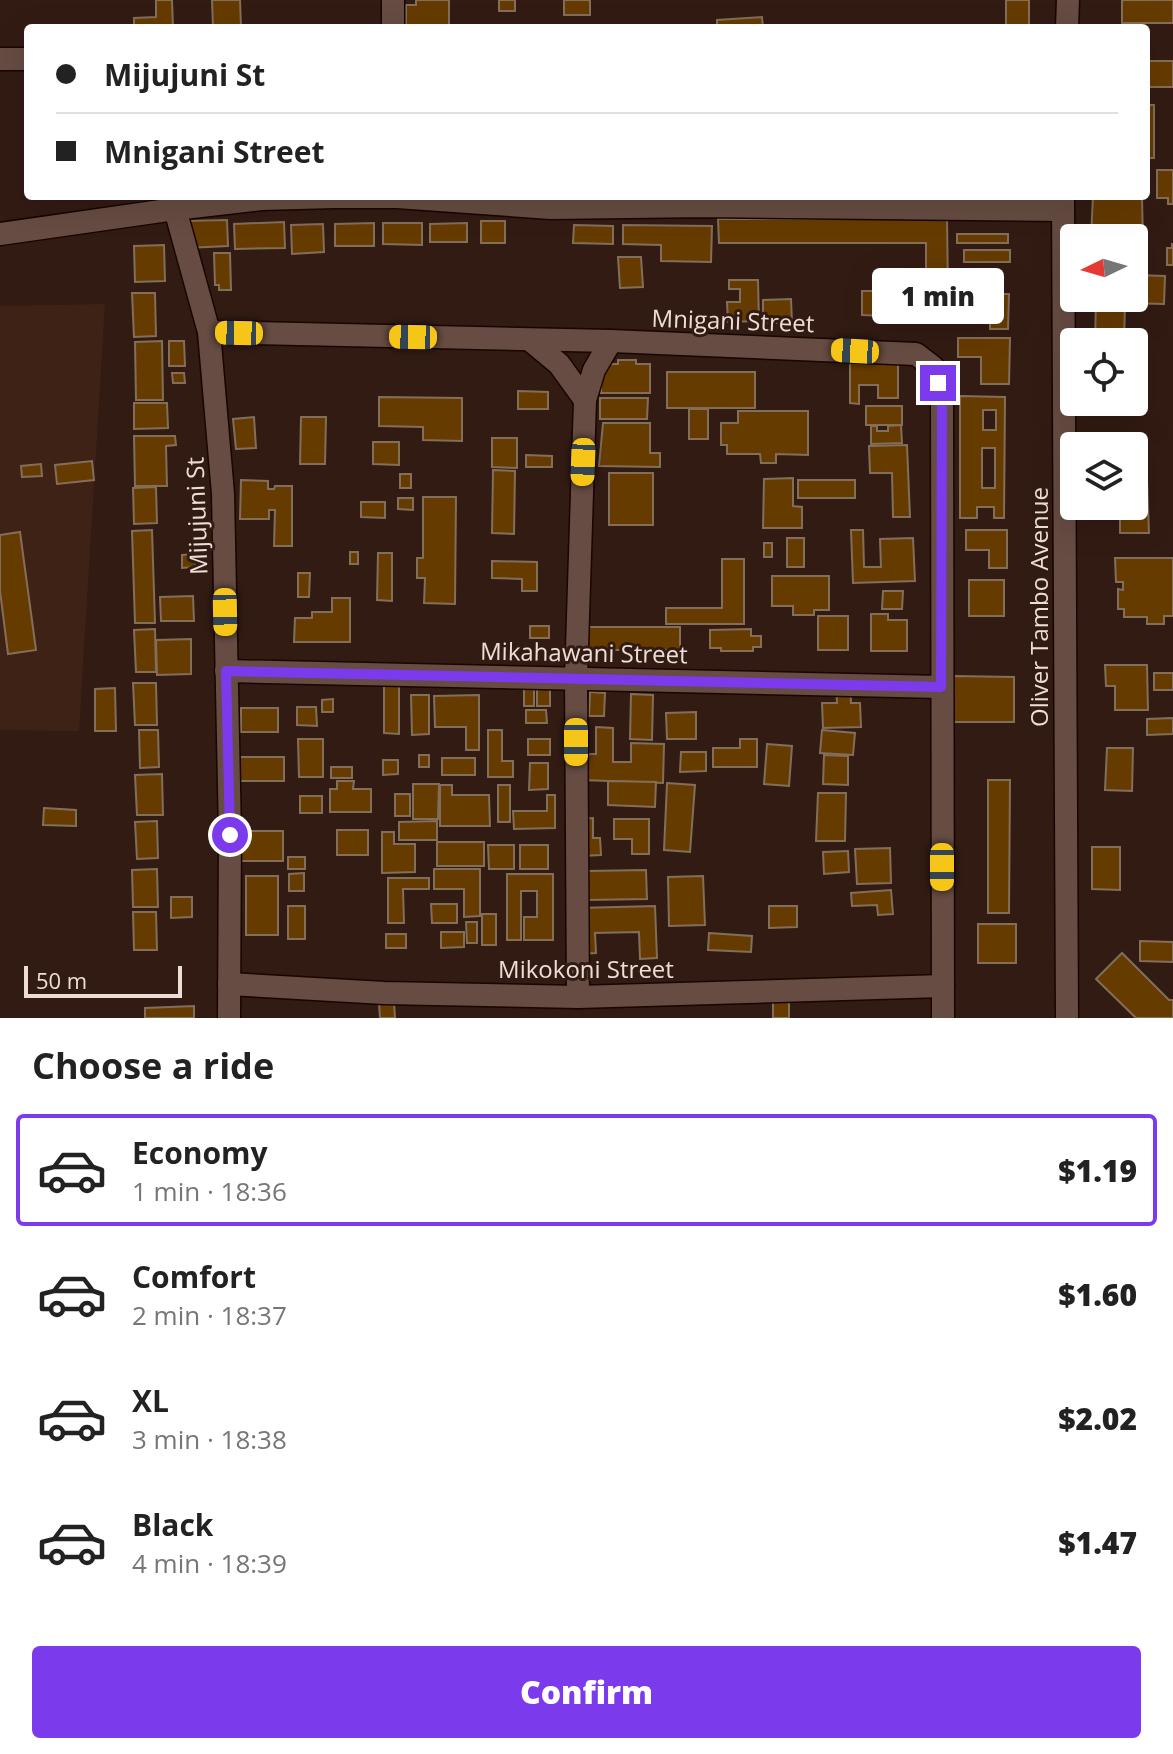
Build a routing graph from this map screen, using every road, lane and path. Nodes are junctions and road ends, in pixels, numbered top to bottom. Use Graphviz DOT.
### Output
graph roads {
  1 [pos="393,0"];
  2 [pos="1068,0"];
  3 [pos="393,24"];
  4 [pos="1067,24"];
  5 [pos="0,59"];
  6 [pos="24,59"];
  7 [pos="252,200"];
  8 [pos="439,200"];
  9 [pos="1063,203"];
  10 [pos="175,209"];
  11 [pos="1,229"];
  12 [pos="209,332"];
  13 [pos="530,340"];
  14 [pos="611,341"];
  15 [pos="585,400"];
  16 [pos="226,671"];
  17 [pos="576,678"];
  18 [pos="941,687"];
  19 [pos="229,984"];
  20 [pos="943,986"];
  21 [pos="578,997"];
  22 [pos="229,1018"];
  23 [pos="943,1018"];
  24 [pos="1067,1018"];
  1 -- 3 [label="street"];
  2 -- 4 [label="street"];
  5 -- 6 [label="street"];
  7 -- 10 [label="street"];
  8 -- 9 [label="street"];
  9 -- 24 [label="street, Oliver Tambo Avenue"];
  10 -- 11 [label="street"];
  10 -- 12 [label="street, Mijujuni St"];
  12 -- 13 [label="street, Mnigani Street"];
  12 -- 16 [label="street, Mijujuni St"];
  13 -- 14 [label="street, Mnigani Street"];
  13 -- 15 [label="street"];
  14 -- 15 [label="street"];
  14 -- 18 [label="street, Mnigani Street"];
  15 -- 17 [label="street"];
  16 -- 17 [label="street, Mikahawani Street"];
  16 -- 19 [label="street, Mijujuni St"];
  17 -- 18 [label="street, Mikahawani Street"];
  17 -- 21 [label="street"];
  18 -- 20 [label="street, Mnigani Street"];
  19 -- 21 [label="street, Mikokoni Street"];
  19 -- 22 [label="street, Mijujuni St"];
  20 -- 21 [label="street, Mikokoni Street"];
  20 -- 23 [label="street, Mnigani Street"];
}
